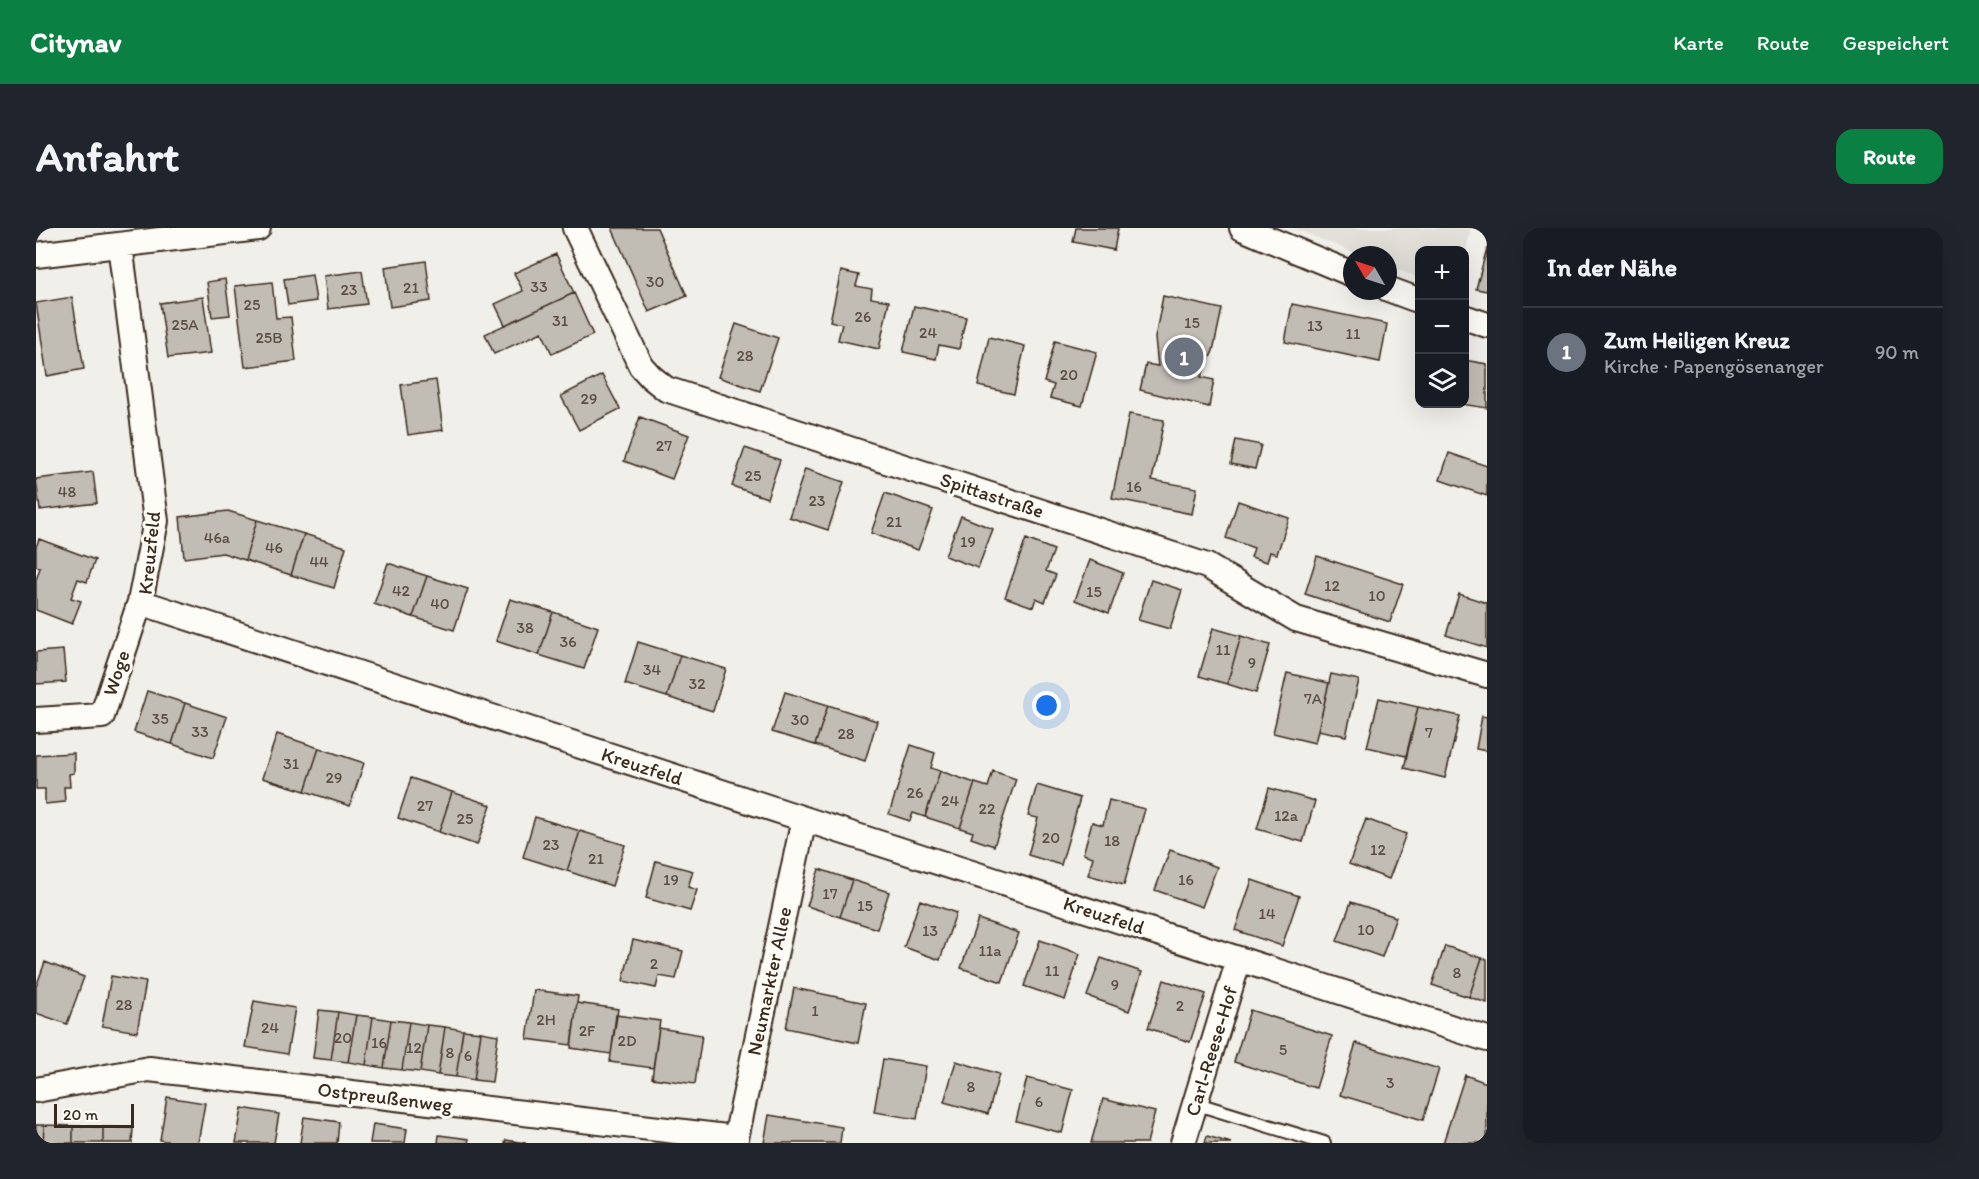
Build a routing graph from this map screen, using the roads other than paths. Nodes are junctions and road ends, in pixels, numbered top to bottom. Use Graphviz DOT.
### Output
graph roads {
  1 [pos="258,228"];
  2 [pos="575,228"];
  3 [pos="1242,228"];
  4 [pos="120,245"];
  5 [pos="36,255"];
  6 [pos="1343,270"];
  7 [pos="1397,293"];
  8 [pos="1416,300"];
  9 [pos="1469,319"];
  10 [pos="1487,325"];
  11 [pos="140,602"];
  12 [pos="1487,675"];
  13 [pos="36,720"];
  14 [pos="804,819"];
  15 [pos="1239,959"];
  16 [pos="1487,1039"];
  17 [pos="36,1090"];
  18 [pos="1194,1103"];
  19 [pos="735,1141"];
  20 [pos="1183,1143"];
  21 [pos="1324,1143"];
  1 -- 4 [label="street"];
  2 -- 12 [label="street, Spittastraße"];
  3 -- 6 [label="street"];
  4 -- 5 [label="street"];
  4 -- 11 [label="street, Kreuzfeld"];
  7 -- 8 [label="street"];
  9 -- 10 [label="street"];
  11 -- 13 [label="street, Woge"];
  11 -- 14 [label="street, Kreuzfeld"];
  14 -- 15 [label="street, Kreuzfeld"];
  14 -- 19 [label="street, Neumarkter Allee"];
  15 -- 16 [label="street, Kreuzfeld"];
  15 -- 18 [label="street, Carl-Reese-Hof"];
  17 -- 19 [label="street, Ostpreußenweg"];
  18 -- 20 [label="street, Carl-Reese-Hof"];
  18 -- 21 [label="lane"];
}
